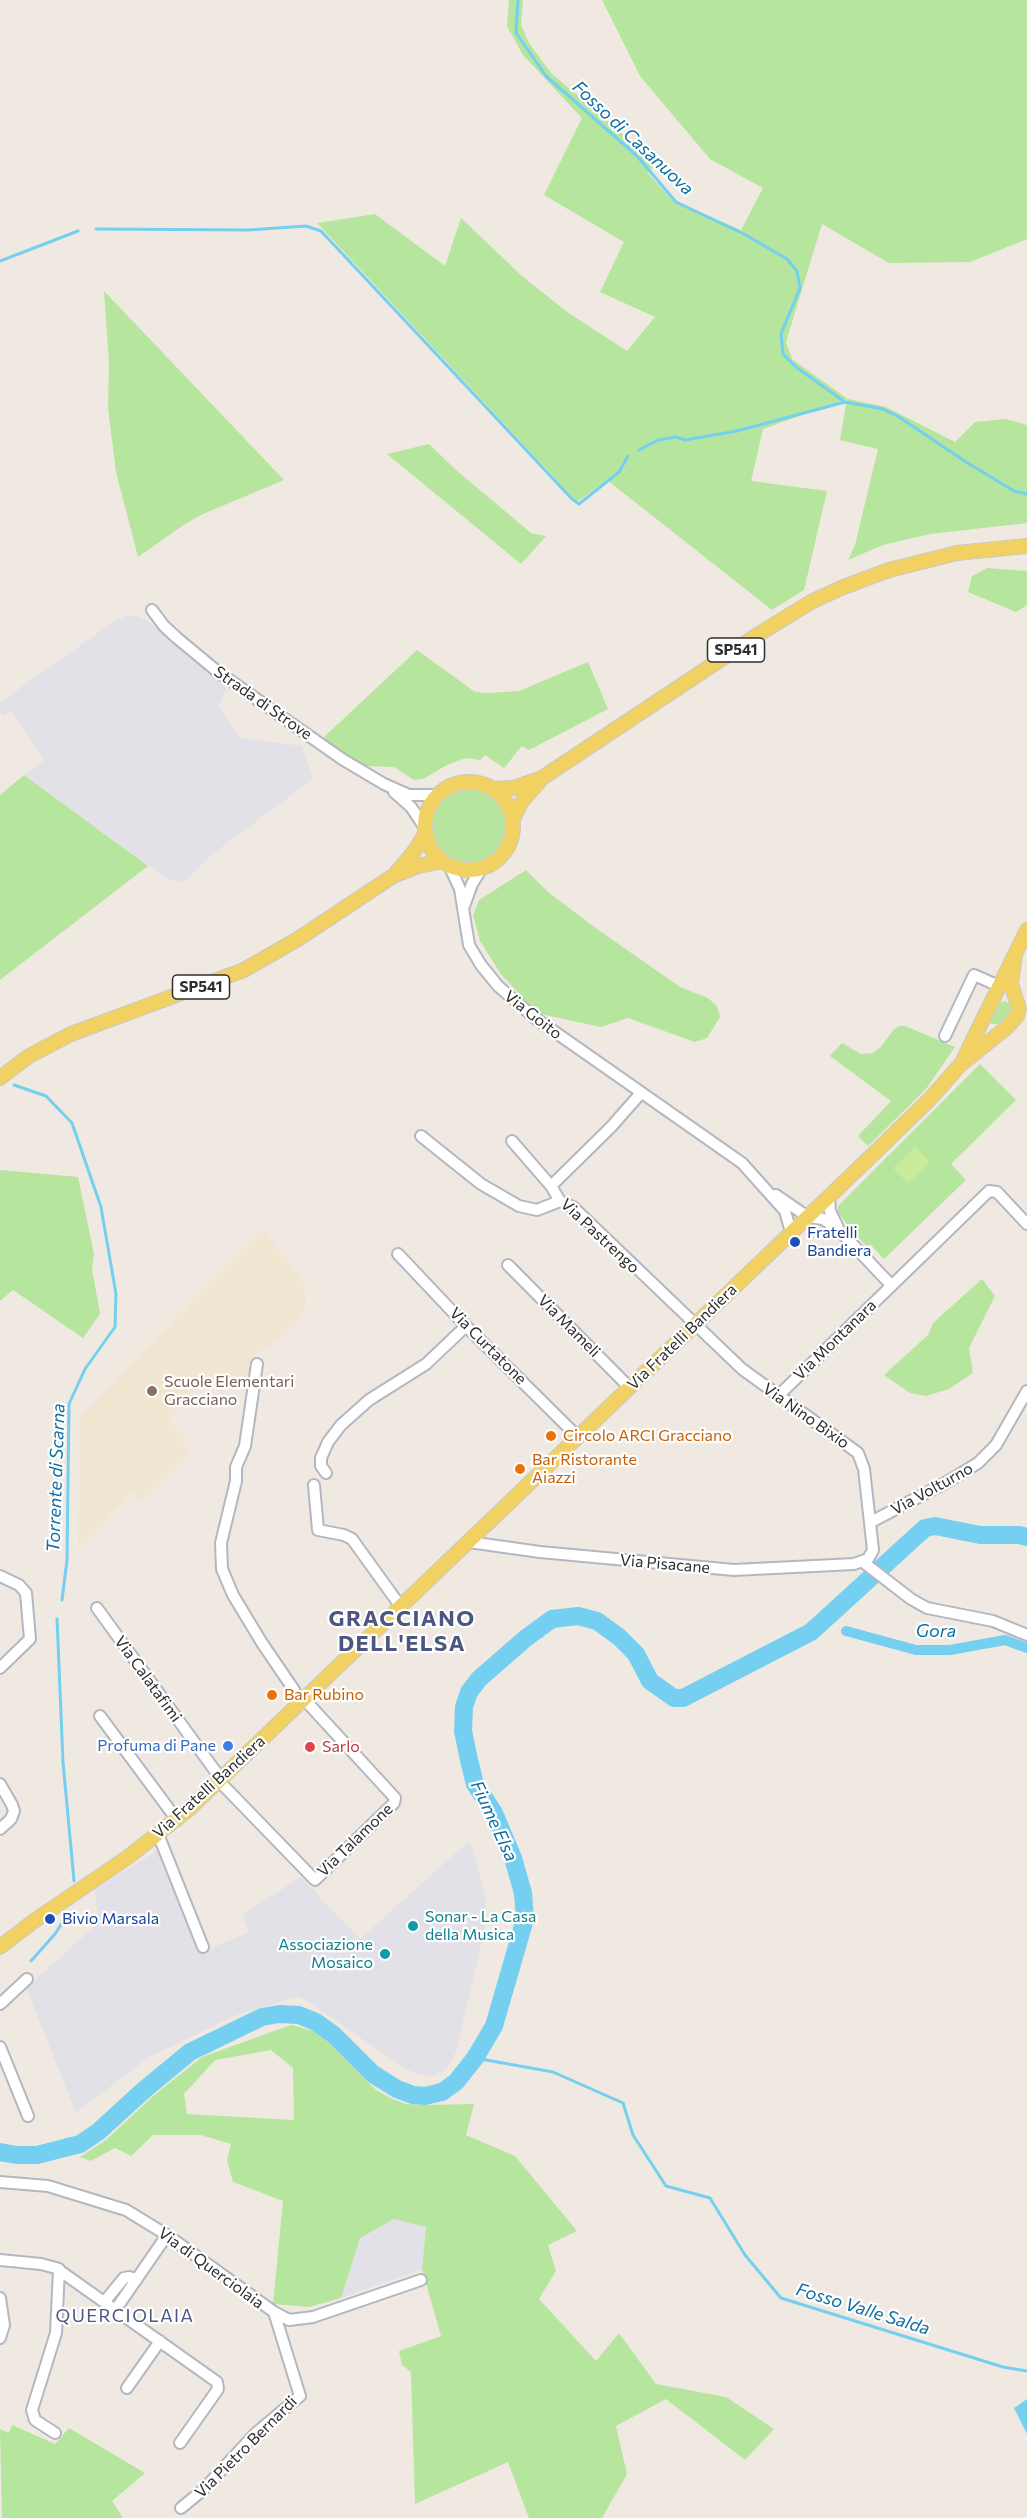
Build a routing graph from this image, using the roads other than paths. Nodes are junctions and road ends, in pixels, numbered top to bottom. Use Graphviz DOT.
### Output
graph roads {
  1 [pos="1027,546"];
  2 [pos="1027,554"];
  3 [pos="947,556"];
  4 [pos="152,609"];
  5 [pos="542,778"];
  6 [pos="384,784"];
  7 [pos="493,789"];
  8 [pos="438,795"];
  9 [pos="513,819"];
  10 [pos="426,830"];
  11 [pos="446,863"];
  12 [pos="482,868"];
  13 [pos="393,876"];
  14 [pos="464,909"];
  15 [pos="1027,930"];
  16 [pos="1015,956"];
  17 [pos="997,990"];
  18 [pos="1020,1005"];
  19 [pos="983,1022"];
  20 [pos="1000,1033"];
  21 [pos="945,1036"];
  22 [pos="960,1065"];
  23 [pos="0,1078"];
  24 [pos="641,1093"];
  25 [pos="421,1136"];
  26 [pos="512,1141"];
  27 [pos="551,1186"];
  28 [pos="768,1190"];
  29 [pos="829,1197"];
  30 [pos="560,1201"];
  31 [pos="808,1217"];
  32 [pos="1027,1224"];
  33 [pos="838,1229"];
  34 [pos="791,1232"];
  35 [pos="398,1254"];
  36 [pos="508,1265"];
  37 [pos="891,1285"];
  38 [pos="466,1326"];
  39 [pos="694,1326"];
  40 [pos="257,1364"];
  41 [pos="630,1388"];
  42 [pos="1027,1391"];
  43 [pos="779,1395"];
  44 [pos="578,1437"];
  45 [pos="326,1473"];
  46 [pos="314,1485"];
  47 [pos="871,1522"];
  48 [pos="469,1542"];
  49 [pos="867,1565"];
  50 [pos="0,1576"];
  51 [pos="401,1607"];
  52 [pos="97,1608"];
  53 [pos="1027,1635"];
  54 [pos="0,1668"];
  55 [pos="302,1701"];
  56 [pos="100,1716"];
  57 [pos="220,1780"];
  58 [pos="0,1784"];
  59 [pos="177,1820"];
  60 [pos="0,1829"];
  61 [pos="158,1834"];
  62 [pos="0,1947"];
  63 [pos="203,1947"];
  64 [pos="27,1978"];
  65 [pos="0,2004"];
  66 [pos="0,2047"];
  67 [pos="28,2116"];
  68 [pos="0,2182"];
  69 [pos="167,2235"];
  70 [pos="0,2260"];
  71 [pos="59,2270"];
  72 [pos="136,2279"];
  73 [pos="421,2280"];
  74 [pos="0,2298"];
  75 [pos="105,2301"];
  76 [pos="116,2309"];
  77 [pos="274,2312"];
  78 [pos="0,2338"];
  79 [pos="160,2341"];
  80 [pos="127,2388"];
  81 [pos="55,2433"];
  82 [pos="180,2443"];
  83 [pos="182,2508"];
  1 -- 3 [label="main road, SP541"];
  2 -- 3 [label="main road, SP541"];
  3 -- 5 [label="main road, SP541"];
  4 -- 6 [label="street, Strada di Strove"];
  5 -- 7 [label="main road, SP541"];
  5 -- 9 [label="main road, SP541"];
  6 -- 8 [label="street, Strada di Strove"];
  6 -- 10 [label="street, Strada di Strove"];
  7 -- 8 [label="main road, SP541"];
  7 -- 9 [label="main road"];
  8 -- 10 [label="main road, SP541"];
  9 -- 12 [label="main road, SP541"];
  10 -- 11 [label="main road"];
  10 -- 13 [label="main road, SP541"];
  11 -- 12 [label="main road, SP541"];
  11 -- 13 [label="main road, SP541"];
  11 -- 14 [label="street, Via Goito"];
  12 -- 14 [label="street"];
  13 -- 23 [label="main road, SP541"];
  14 -- 24 [label="street, Via Goito"];
  15 -- 16 [label="main road, Via Fratelli Bandiera"];
  16 -- 17 [label="main road, Via Fratelli Bandiera"];
  16 -- 18 [label="main road, Via Fratelli Bandiera"];
  17 -- 18 [label="main road"];
  17 -- 19 [label="main road, Via Fratelli Bandiera"];
  17 -- 21 [label="street"];
  18 -- 20 [label="main road, Via Fratelli Bandiera"];
  19 -- 20 [label="main road"];
  19 -- 22 [label="main road, Via Fratelli Bandiera"];
  20 -- 22 [label="main road, Via Fratelli Bandiera"];
  22 -- 29 [label="main road, Via Fratelli Bandiera"];
  24 -- 27 [label="street"];
  24 -- 28 [label="street, Via Goito"];
  25 -- 30 [label="street"];
  26 -- 27 [label="street, Via Pastrengo"];
  27 -- 30 [label="street, Via Pastrengo"];
  28 -- 31 [label="street, Via Goito"];
  28 -- 34 [label="street, Via Goito"];
  29 -- 31 [label="main road, Via Fratelli Bandiera"];
  29 -- 33 [label="street, Via Montanara"];
  30 -- 39 [label="street, Via Pastrengo"];
  31 -- 33 [label="street, Via Montanara"];
  31 -- 34 [label="main road, Via Fratelli Bandiera"];
  32 -- 37 [label="street, Via Montanara"];
  33 -- 37 [label="street, Via Montanara"];
  34 -- 39 [label="main road, Via Fratelli Bandiera"];
  35 -- 38 [label="street, Via Curtatone"];
  36 -- 41 [label="street, Via Mameli"];
  37 -- 43 [label="street, Via Montanara"];
  38 -- 44 [label="street, Via Curtatone"];
  38 -- 45 [label="street"];
  39 -- 41 [label="main road, Via Fratelli Bandiera"];
  39 -- 43 [label="street, Via Nino Bixio"];
  40 -- 55 [label="street"];
  41 -- 44 [label="main road, Via Fratelli Bandiera"];
  42 -- 47 [label="street, Via Volturno"];
  43 -- 47 [label="street, Via Nino Bixio"];
  44 -- 48 [label="main road, Via Fratelli Bandiera"];
  46 -- 51 [label="street"];
  47 -- 49 [label="street, Via Nino Bixio"];
  48 -- 49 [label="street, Via Pisacane"];
  48 -- 51 [label="main road, Via Fratelli Bandiera"];
  49 -- 53 [label="street"];
  50 -- 54 [label="street"];
  51 -- 55 [label="main road, Via Fratelli Bandiera"];
  52 -- 57 [label="street, Via Calatafimi"];
  55 -- 57 [label="main road, Via Fratelli Bandiera"];
  55 -- 57 [label="street, Via Talamone"];
  56 -- 59 [label="street"];
  57 -- 59 [label="main road, Via Fratelli Bandiera"];
  58 -- 60 [label="street"];
  59 -- 61 [label="main road, Via Fratelli Bandiera"];
  61 -- 62 [label="main road, Via Fratelli Bandiera"];
  61 -- 63 [label="street"];
  64 -- 65 [label="street"];
  66 -- 67 [label="street"];
  68 -- 69 [label="street, Via di Querciolaia"];
  69 -- 72 [label="street"];
  69 -- 77 [label="street, Via di Querciolaia"];
  70 -- 71 [label="street"];
  71 -- 75 [label="street"];
  71 -- 81 [label="street"];
  72 -- 75 [label="street"];
  72 -- 76 [label="street"];
  73 -- 77 [label="street, Via di Querciolaia"];
  74 -- 78 [label="street"];
  75 -- 76 [label="street"];
  76 -- 79 [label="street"];
  77 -- 83 [label="street, Via Pietro Bernardi"];
  79 -- 80 [label="street"];
  79 -- 82 [label="street"];
}
